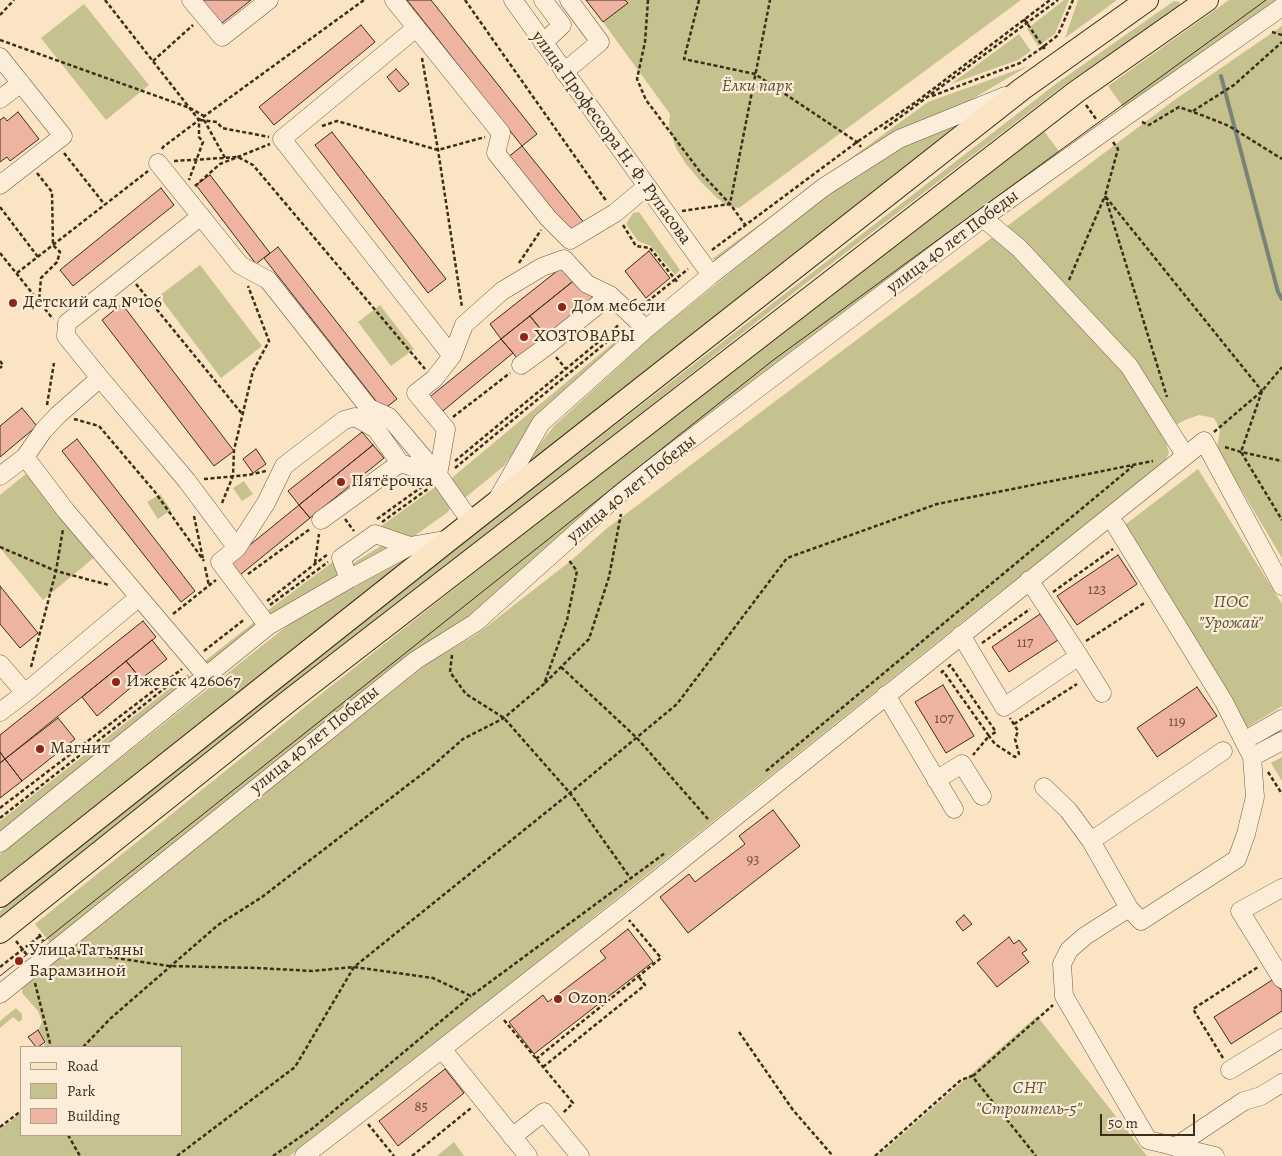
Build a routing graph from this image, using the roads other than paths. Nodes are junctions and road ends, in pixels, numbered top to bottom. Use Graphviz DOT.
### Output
graph roads {
  1 [pos="191,0"];
  2 [pos="269,0"];
  3 [pos="394,0"];
  4 [pos="512,0"];
  5 [pos="543,0"];
  6 [pos="1147,0"];
  7 [pos="1199,2"];
  8 [pos="573,5"];
  9 [pos="1282,6"];
  10 [pos="562,26"];
  11 [pos="416,28"];
  12 [pos="544,43"];
  13 [pos="0,57"];
  14 [pos="564,72"];
  15 [pos="21,83"];
  16 [pos="1022,89"];
  17 [pos="0,100"];
  18 [pos="158,163"];
  19 [pos="0,185"];
  20 [pos="646,187"];
  21 [pos="202,216"];
  22 [pos="983,218"];
  23 [pos="704,266"];
  24 [pos="610,295"];
  25 [pos="637,321"];
  26 [pos="452,356"];
  27 [pos="519,367"];
  28 [pos="100,378"];
  29 [pos="1185,455"];
  30 [pos="26,457"];
  31 [pos="400,463"];
  32 [pos="0,476"];
  33 [pos="440,477"];
  34 [pos="494,505"];
  35 [pos="317,523"];
  36 [pos="472,523"];
  37 [pos="1116,526"];
  38 [pos="450,539"];
  39 [pos="410,546"];
  40 [pos="237,548"];
  41 [pos="349,579"];
  42 [pos="1029,580"];
  43 [pos="1282,586"];
  44 [pos="136,594"];
  45 [pos="261,617"];
  46 [pos="961,635"];
  47 [pos="1079,656"];
  48 [pos="0,664"];
  49 [pos="198,667"];
  50 [pos="25,693"];
  51 [pos="1102,693"];
  52 [pos="886,695"];
  53 [pos="0,712"];
  54 [pos="1282,719"];
  55 [pos="1254,735"];
  56 [pos="1282,740"];
  57 [pos="1224,751"];
  58 [pos="1252,757"];
  59 [pos="936,780"];
  60 [pos="1044,787"];
  61 [pos="982,796"];
  62 [pos="954,809"];
  63 [pos="1091,841"];
  64 [pos="0,843"];
  65 [pos="1282,888"];
  66 [pos="0,896"];
  67 [pos="1129,908"];
  68 [pos="7,935"];
  69 [pos="1282,979"];
  70 [pos="0,994"];
  71 [pos="1282,1038"];
  72 [pos="442,1049"];
  73 [pos="1230,1070"];
  74 [pos="1282,1083"];
  75 [pos="512,1137"];
  76 [pos="1175,1146"];
  77 [pos="305,1156"];
  78 [pos="528,1156"];
  79 [pos="580,1156"];
  80 [pos="1214,1156"];
  1 -- 2 [label="street"];
  3 -- 11 [label="street"];
  4 -- 12 [label="street, улица Профессора Н. Ф. Рупасова"];
  5 -- 10 [label="street"];
  6 -- 16 [label="main road"];
  7 -- 68 [label="main road"];
  8 -- 10 [label="street"];
  8 -- 14 [label="street"];
  9 -- 22 [label="street, улица 40 лет Победы"];
  10 -- 12 [label="street"];
  11 -- 20 [label="street"];
  11 -- 26 [label="street"];
  12 -- 14 [label="street, улица Профессора Н. Ф. Рупасова"];
  13 -- 15 [label="street"];
  14 -- 20 [label="street, улица Профессора Н. Ф. Рупасова"];
  15 -- 17 [label="street"];
  15 -- 19 [label="street"];
  16 -- 23 [label="street"];
  16 -- 34 [label="main road"];
  18 -- 21 [label="street"];
  20 -- 23 [label="street, улица Профессора Н. Ф. Рупасова"];
  21 -- 28 [label="street"];
  21 -- 33 [label="street"];
  22 -- 29 [label="street"];
  22 -- 70 [label="street, улица 40 лет Победы"];
  23 -- 25 [label="street"];
  24 -- 25 [label="street"];
  24 -- 26 [label="street"];
  24 -- 27 [label="street"];
  25 -- 34 [label="street"];
  26 -- 33 [label="street"];
  28 -- 30 [label="street"];
  28 -- 40 [label="street"];
  29 -- 42 [label="street"];
  29 -- 43 [label="street"];
  30 -- 32 [label="street"];
  30 -- 44 [label="street"];
  31 -- 33 [label="street"];
  31 -- 35 [label="street"];
  31 -- 40 [label="street"];
  33 -- 36 [label="street"];
  34 -- 36 [label="main road"];
  36 -- 38 [label="main road"];
  37 -- 58 [label="street"];
  38 -- 39 [label="street"];
  38 -- 66 [label="main road"];
  39 -- 41 [label="street"];
  39 -- 41 [label="street"];
  40 -- 45 [label="street"];
  41 -- 45 [label="street"];
  42 -- 46 [label="street"];
  42 -- 47 [label="street"];
  44 -- 49 [label="street"];
  44 -- 50 [label="street"];
  45 -- 49 [label="street"];
  46 -- 47 [label="street"];
  46 -- 52 [label="street"];
  47 -- 51 [label="street"];
  48 -- 50 [label="street"];
  49 -- 64 [label="street"];
  50 -- 53 [label="street"];
  52 -- 59 [label="street"];
  52 -- 72 [label="street"];
  54 -- 55 [label="street"];
  56 -- 58 [label="street"];
  57 -- 63 [label="street"];
  58 -- 67 [label="street"];
  59 -- 61 [label="street"];
  59 -- 62 [label="street"];
  60 -- 63 [label="street"];
  63 -- 67 [label="street"];
  65 -- 69 [label="street"];
  67 -- 76 [label="street"];
  71 -- 73 [label="street"];
  72 -- 75 [label="street"];
  72 -- 77 [label="street"];
  74 -- 76 [label="street"];
  75 -- 78 [label="street"];
  75 -- 79 [label="street"];
  76 -- 80 [label="street"];
}
